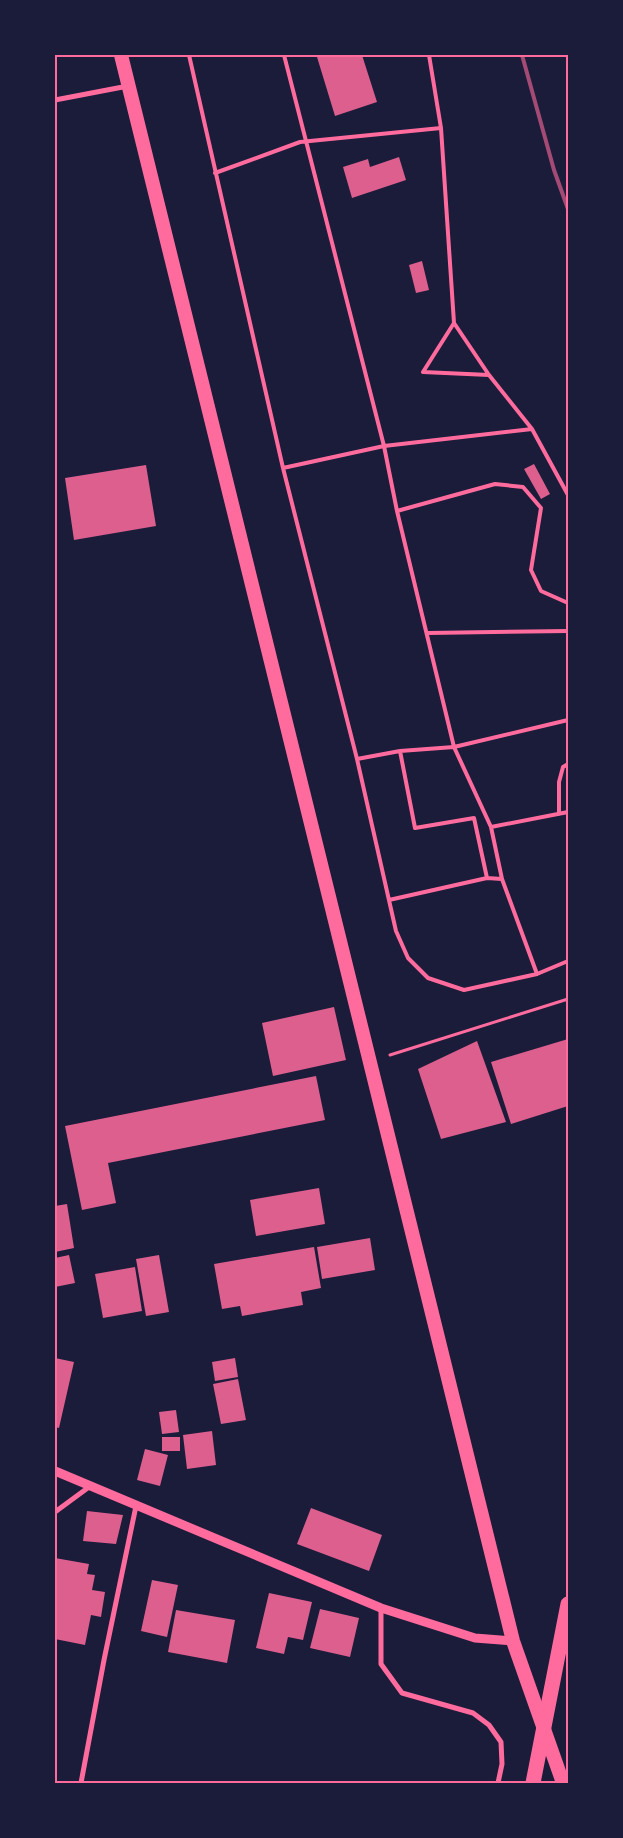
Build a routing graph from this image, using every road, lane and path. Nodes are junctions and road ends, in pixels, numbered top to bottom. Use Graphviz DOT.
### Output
graph roads {
  1 [pos="121,55"];
  2 [pos="189,55"];
  3 [pos="284,55"];
  4 [pos="429,55"];
  5 [pos="129,86"];
  6 [pos="55,100"];
  7 [pos="441,128"];
  8 [pos="306,142"];
  9 [pos="215,173"];
  10 [pos="454,323"];
  11 [pos="489,375"];
  12 [pos="532,429"];
  13 [pos="384,446"];
  14 [pos="282,468"];
  15 [pos="568,495"];
  16 [pos="397,511"];
  17 [pos="568,602"];
  18 [pos="568,631"];
  19 [pos="428,633"];
  20 [pos="568,720"];
  21 [pos="454,747"];
  22 [pos="400,751"];
  23 [pos="357,759"];
  24 [pos="568,764"];
  25 [pos="568,812"];
  26 [pos="559,814"];
  27 [pos="491,827"];
  28 [pos="487,878"];
  29 [pos="502,879"];
  30 [pos="389,900"];
  31 [pos="568,961"];
  32 [pos="537,974"];
  33 [pos="568,999"];
  34 [pos="368,1062"];
  35 [pos="55,1471"];
  36 [pos="89,1486"];
  37 [pos="136,1506"];
  38 [pos="55,1512"];
  39 [pos="568,1604"];
  40 [pos="381,1608"];
  41 [pos="513,1641"];
  42 [pos="81,1783"];
  43 [pos="498,1783"];
  44 [pos="533,1783"];
  45 [pos="563,1783"];
  1 -- 5 [label="highway"];
  2 -- 9 [label="lane"];
  3 -- 8 [label="lane"];
  4 -- 7 [label="lane"];
  5 -- 6 [label="street"];
  5 -- 34 [label="highway"];
  7 -- 8 [label="lane"];
  7 -- 10 [label="lane"];
  8 -- 9 [label="lane"];
  8 -- 13 [label="lane"];
  9 -- 14 [label="lane"];
  10 -- 11 [label="lane"];
  10 -- 11 [label="lane"];
  11 -- 12 [label="lane"];
  12 -- 13 [label="lane"];
  12 -- 15 [label="lane"];
  13 -- 14 [label="lane"];
  13 -- 16 [label="lane"];
  14 -- 23 [label="lane"];
  16 -- 17 [label="lane"];
  16 -- 19 [label="lane"];
  18 -- 19 [label="lane"];
  19 -- 21 [label="lane"];
  20 -- 21 [label="lane"];
  21 -- 22 [label="lane"];
  21 -- 27 [label="lane"];
  22 -- 23 [label="lane"];
  22 -- 28 [label="lane"];
  23 -- 30 [label="lane"];
  24 -- 26 [label="lane"];
  25 -- 26 [label="lane"];
  26 -- 27 [label="lane"];
  27 -- 29 [label="lane"];
  28 -- 29 [label="lane"];
  28 -- 30 [label="lane"];
  29 -- 32 [label="lane"];
  30 -- 32 [label="lane"];
  31 -- 32 [label="lane"];
  33 -- 34 [label="path"];
  34 -- 41 [label="highway"];
  35 -- 36 [label="street"];
  36 -- 37 [label="street"];
  36 -- 38 [label="street"];
  37 -- 40 [label="street"];
  37 -- 42 [label="street"];
  39 -- 44 [label="highway"];
  40 -- 41 [label="street"];
  40 -- 43 [label="street"];
  41 -- 45 [label="highway"];
}
